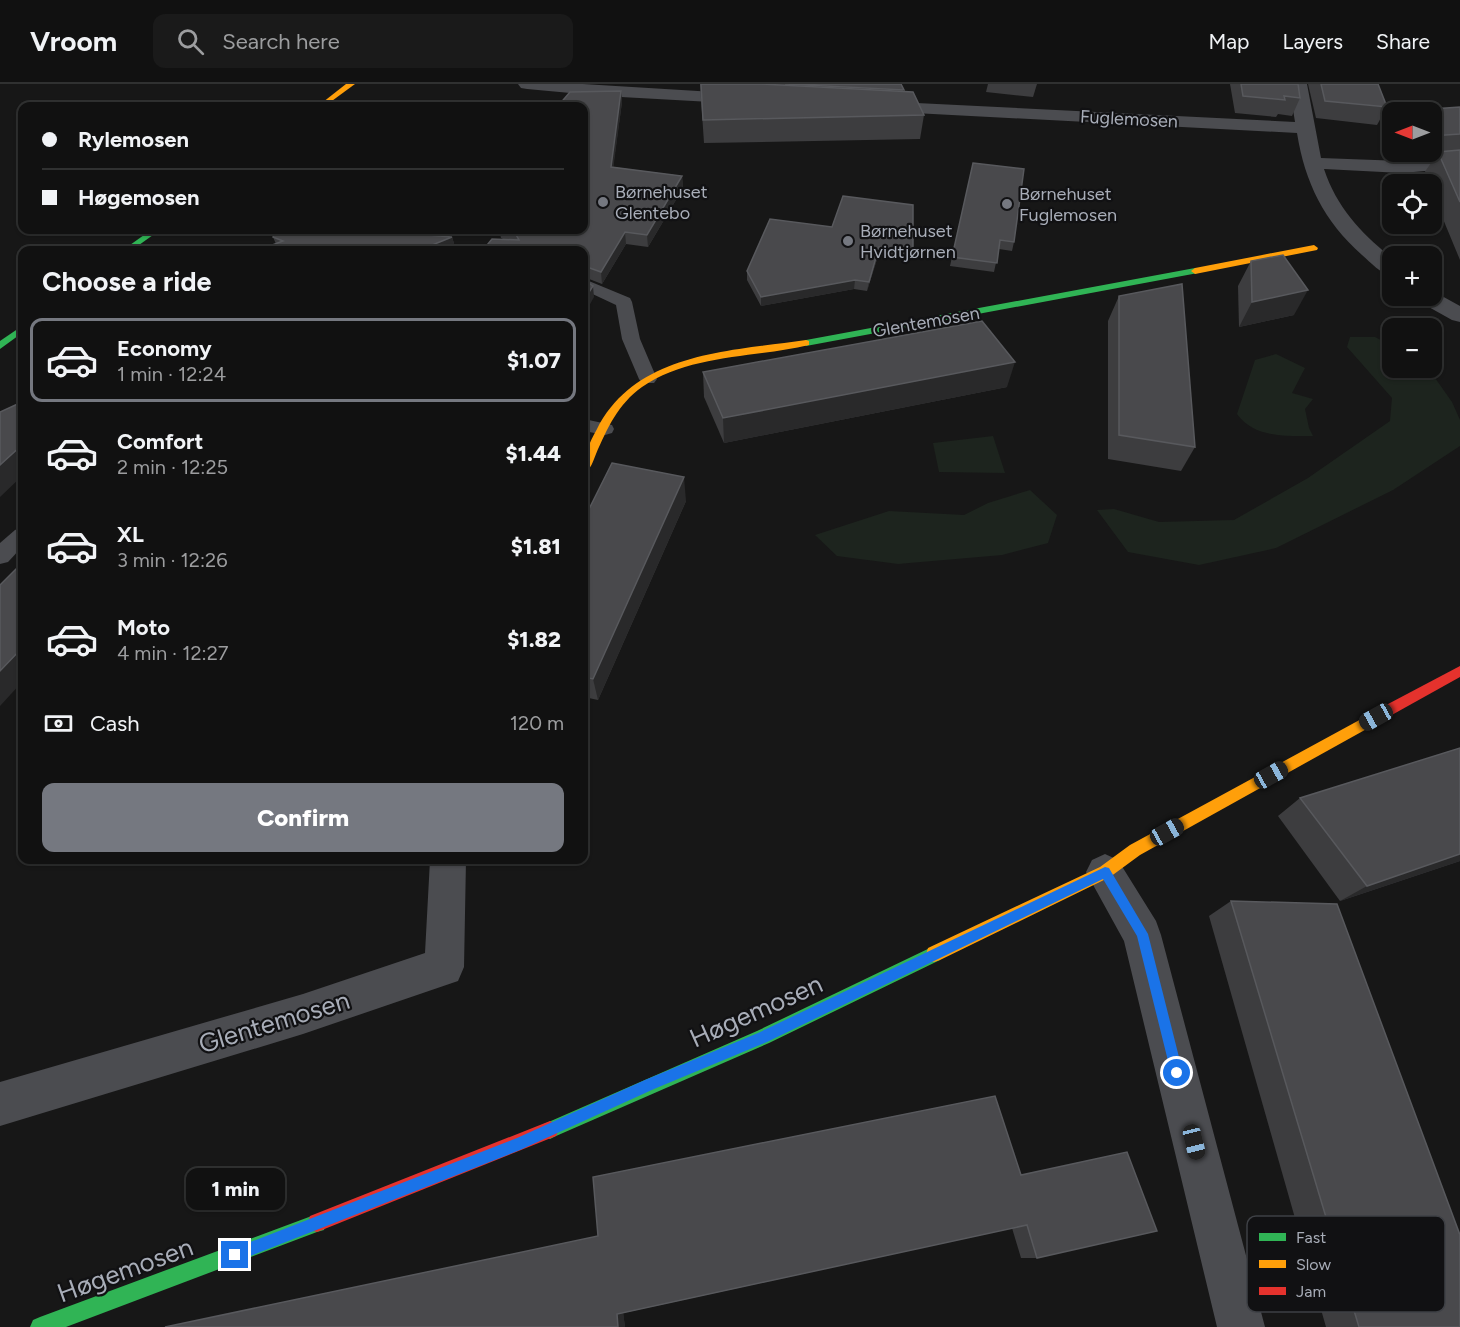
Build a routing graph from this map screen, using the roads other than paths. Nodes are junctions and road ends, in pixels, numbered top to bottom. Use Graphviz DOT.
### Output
graph roads {
  1 [pos="351,84"];
  2 [pos="527,84"];
  3 [pos="1298,84"];
  4 [pos="605,88"];
  5 [pos="959,90"];
  6 [pos="767,100"];
  7 [pos="326,102"];
  8 [pos="860,105"];
  9 [pos="954,110"];
  10 [pos="1305,128"];
  11 [pos="1460,162"];
  12 [pos="1313,164"];
  13 [pos="150,234"];
  14 [pos="133,246"];
  15 [pos="1314,248"];
  16 [pos="1382,261"];
  17 [pos="588,286"];
  18 [pos="1442,305"];
  19 [pos="1460,315"];
  20 [pos="18,332"];
  21 [pos="0,346"];
  22 [pos="648,379"];
  23 [pos="588,427"];
  24 [pos="605,429"];
  25 [pos="588,461"];
  26 [pos="18,539"];
  27 [pos="0,556"];
  28 [pos="1460,671"];
  29 [pos="448,864"];
  30 [pos="1105,872"];
  31 [pos="0,1104"];
  32 [pos="40,1327"];
  33 [pos="1241,1327"];
  1 -- 7 [label="street"];
  2 -- 4 [label="street"];
  3 -- 10 [label="street"];
  4 -- 6 [label="street"];
  5 -- 9 [label="street"];
  8 -- 9 [label="street, Fuglemosen"];
  9 -- 10 [label="street, Fuglemosen"];
  10 -- 12 [label="street"];
  11 -- 12 [label="street"];
  12 -- 16 [label="street"];
  13 -- 14 [label="street"];
  15 -- 22 [label="street, Glentemosen"];
  17 -- 22 [label="lane"];
  18 -- 19 [label="street"];
  20 -- 21 [label="street"];
  22 -- 24 [label="street, Glentemosen"];
  23 -- 24 [label="lane"];
  24 -- 25 [label="street, Glentemosen"];
  26 -- 27 [label="lane"];
  28 -- 30 [label="street, Høgemosen"];
  29 -- 31 [label="street, Glentemosen"];
  30 -- 32 [label="street, Høgemosen"];
  30 -- 33 [label="street"];
}
